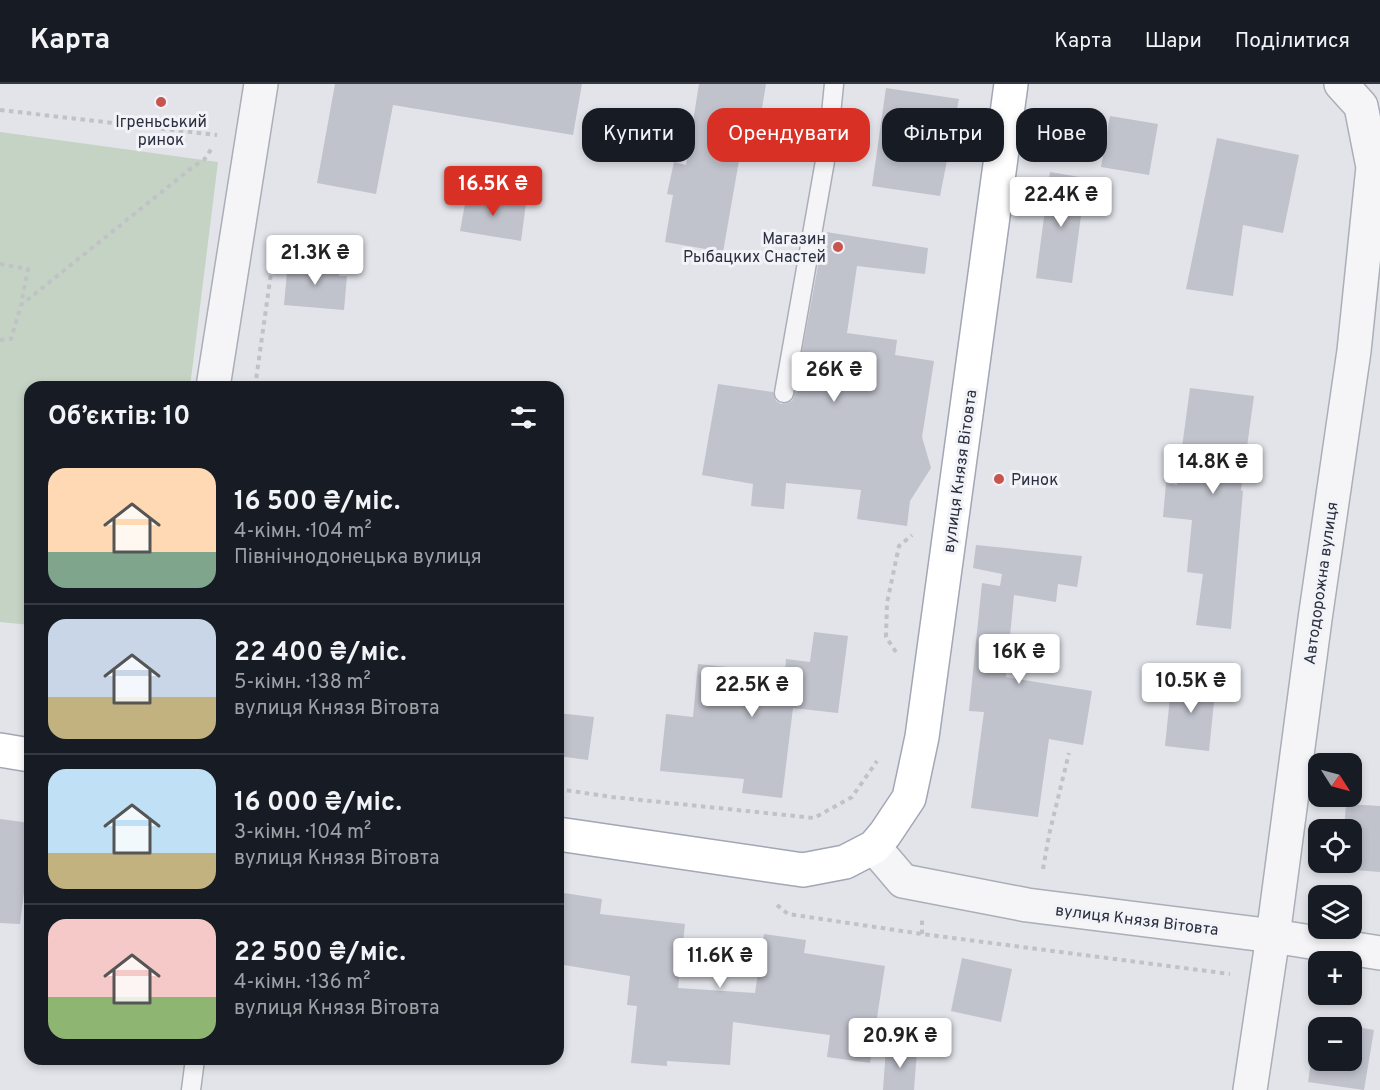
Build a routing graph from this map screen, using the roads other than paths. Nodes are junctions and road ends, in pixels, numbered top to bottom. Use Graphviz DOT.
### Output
graph roads {
  1 [pos="261,84"];
  2 [pos="834,84"];
  3 [pos="1011,84"];
  4 [pos="1341,84"];
  5 [pos="214,381"];
  6 [pos="784,393"];
  7 [pos="0,750"];
  8 [pos="24,754"];
  9 [pos="564,835"];
  10 [pos="874,847"];
  11 [pos="1273,936"];
  12 [pos="1380,953"];
  13 [pos="194,1065"];
  14 [pos="190,1090"];
  15 [pos="1250,1090"];
  1 -- 5 [label="street"];
  2 -- 6 [label="lane"];
  3 -- 10 [label="main road, вулиця Князя Вітовта"];
  4 -- 11 [label="street, Автодорожна вулиця"];
  7 -- 8 [label="main road"];
  9 -- 10 [label="main road, вулиця Князя Вітовта"];
  10 -- 11 [label="street, вулиця Князя Вітовта"];
  11 -- 12 [label="street, вулиця Князя Вітовта"];
  11 -- 15 [label="street, Автодорожна вулиця"];
  13 -- 14 [label="lane"];
}
